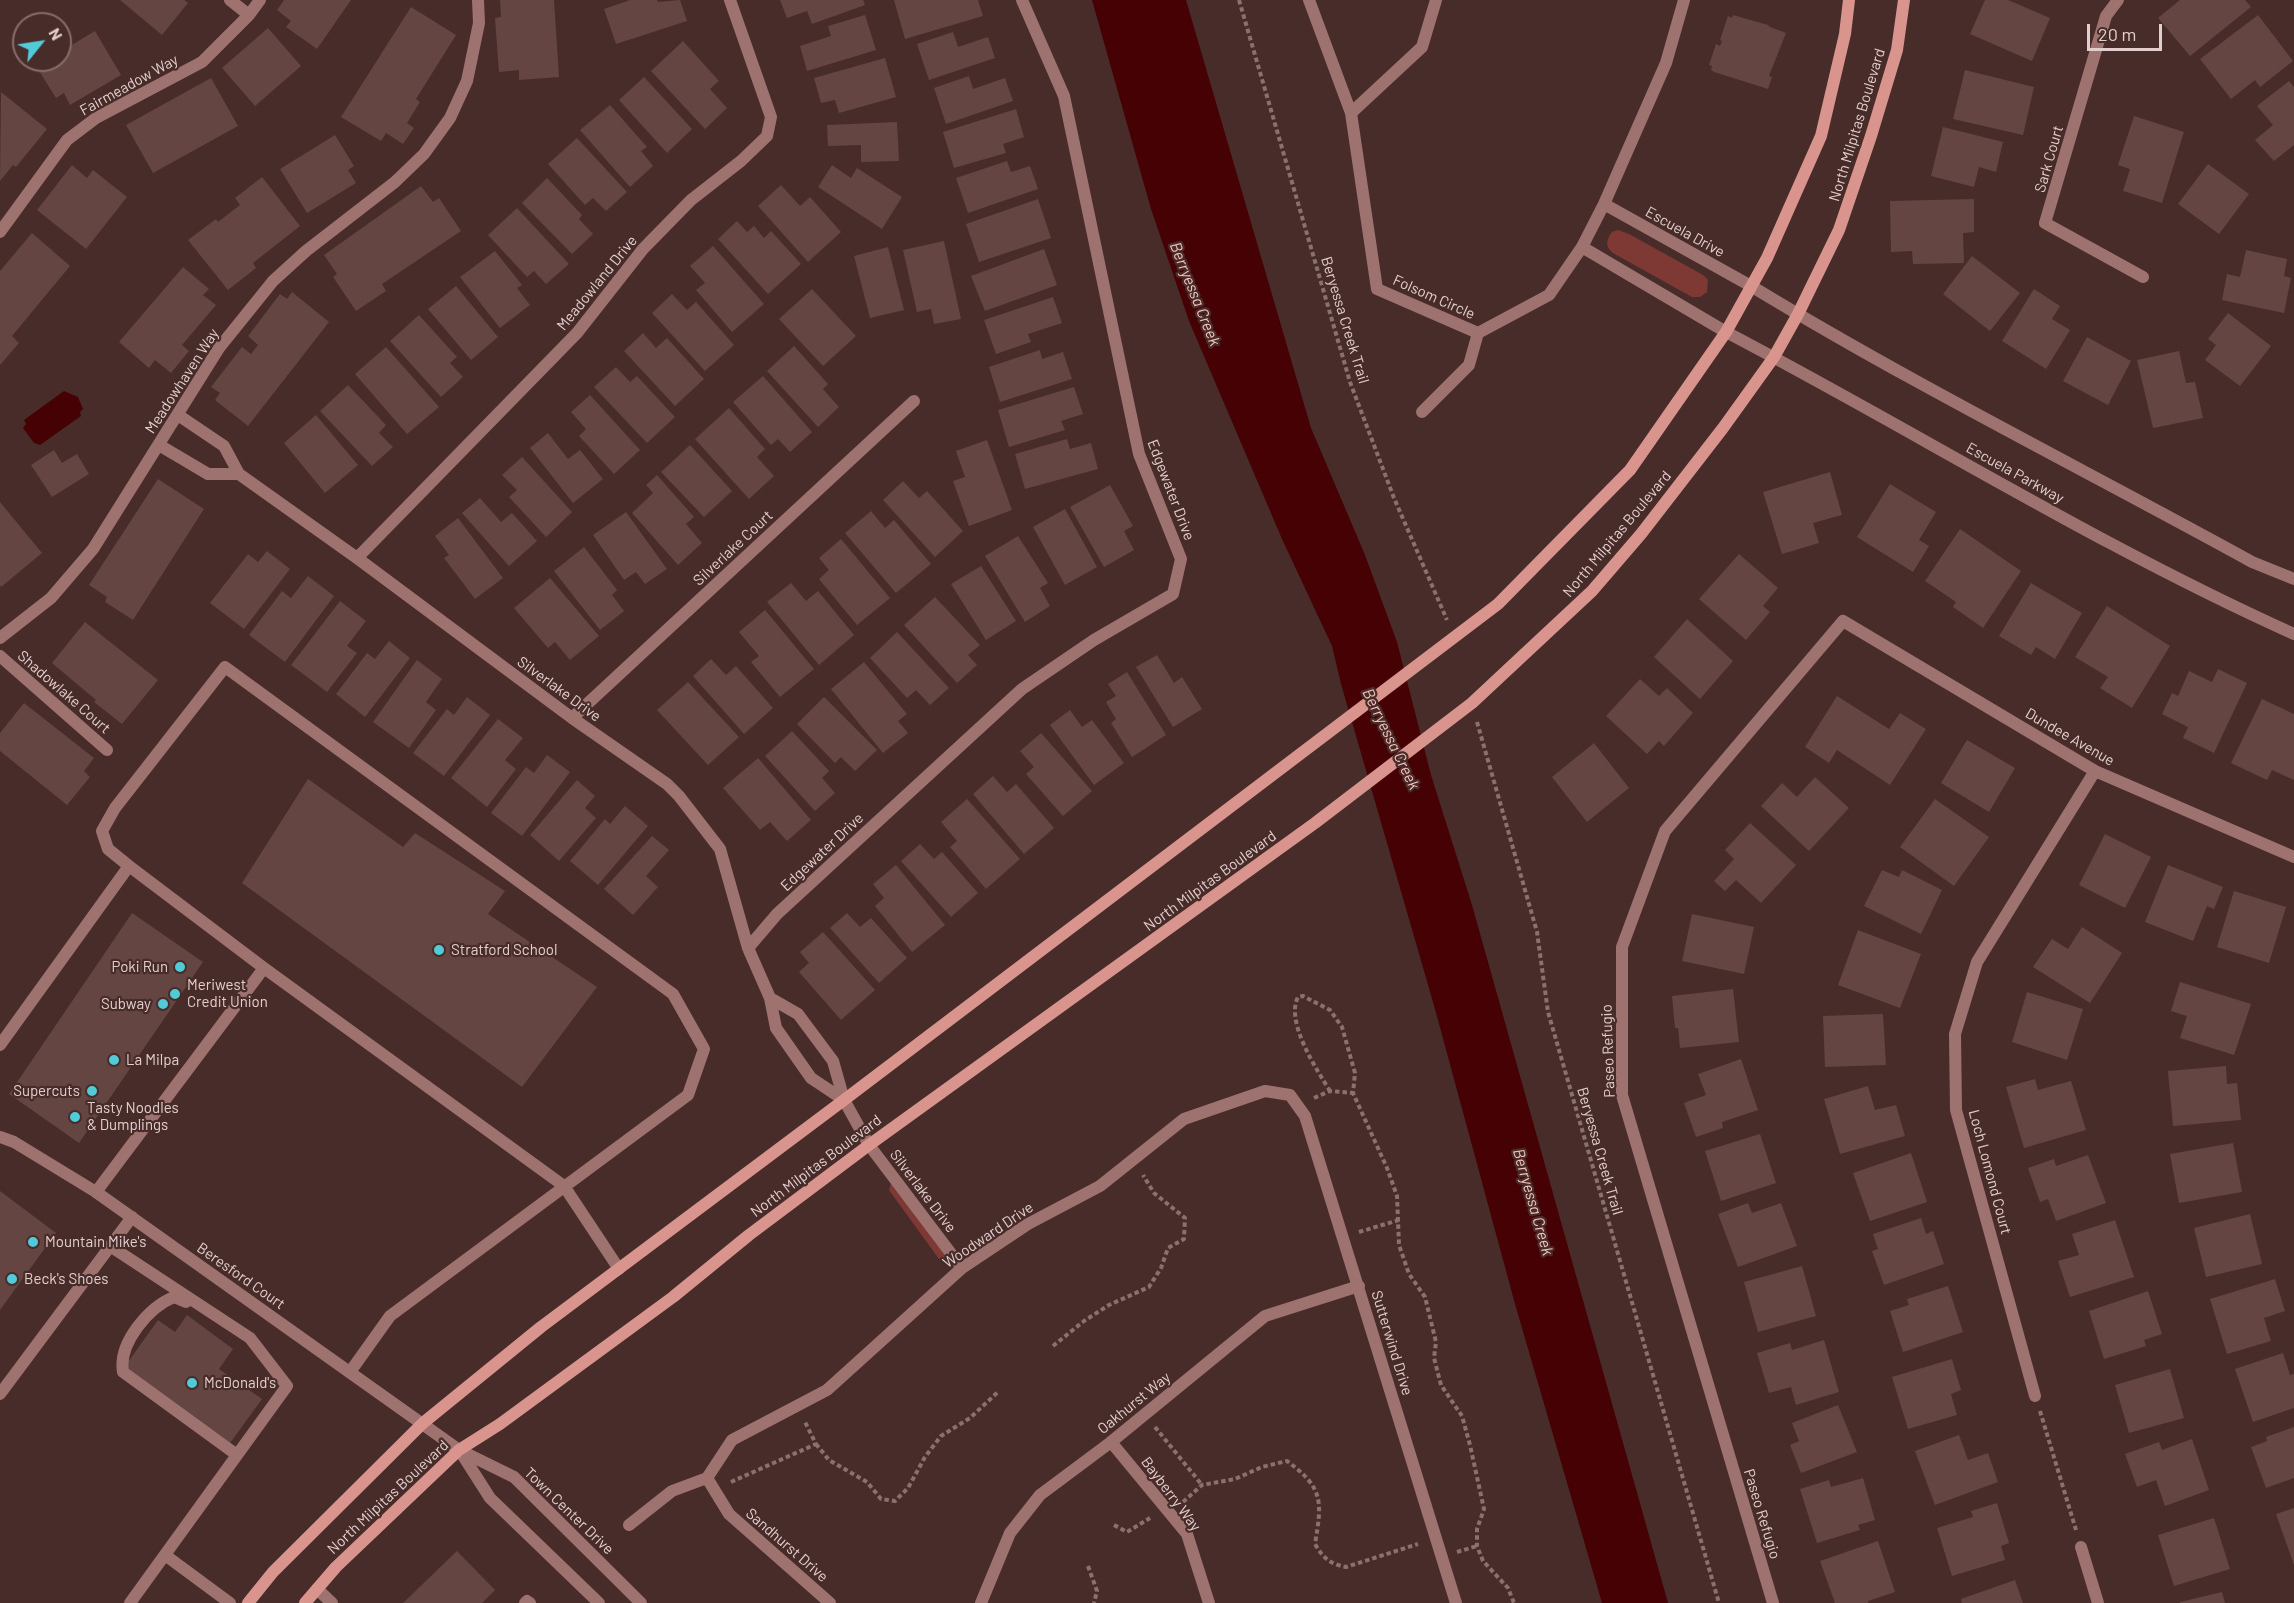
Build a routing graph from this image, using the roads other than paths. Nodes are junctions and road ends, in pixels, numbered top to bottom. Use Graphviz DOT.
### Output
graph roads {
  1 [pos="231,0"];
  2 [pos="260,0"];
  3 [pos="478,0"];
  4 [pos="730,0"];
  5 [pos="1023,0"];
  6 [pos="1309,0"];
  7 [pos="1436,0"];
  8 [pos="1684,0"];
  9 [pos="1850,0"];
  10 [pos="1904,0"];
  11 [pos="2118,0"];
  12 [pos="249,15"];
  13 [pos="1351,113"];
  14 [pos="1604,204"];
  15 [pos="0,232"];
  16 [pos="1582,248"];
  17 [pos="2143,277"];
  18 [pos="1751,286"];
  19 [pos="1798,314"];
  20 [pos="1726,332"];
  21 [pos="1478,333"];
  22 [pos="1774,357"];
  23 [pos="914,401"];
  24 [pos="1422,412"];
  25 [pos="178,415"];
  26 [pos="159,445"];
  27 [pos="239,474"];
  28 [pos="357,558"];
  29 [pos="2294,579"];
  30 [pos="1843,621"];
  31 [pos="2,632"];
  32 [pos="2294,633"];
  33 [pos="0,656"];
  34 [pos="572,718"];
  35 [pos="107,750"];
  36 [pos="2095,771"];
  37 [pos="2294,857"];
  38 [pos="129,866"];
  39 [pos="748,948"];
  40 [pos="264,968"];
  41 [pos="770,998"];
  42 [pos="0,1045"];
  43 [pos="844,1100"];
  44 [pos="1294,1100"];
  45 [pos="0,1137"];
  46 [pos="869,1145"];
  47 [pos="564,1186"];
  48 [pos="96,1192"];
  49 [pos="132,1217"];
  50 [pos="110,1246"];
  51 [pos="962,1268"];
  52 [pos="619,1269"];
  53 [pos="1359,1286"];
  54 [pos="211,1313"];
  55 [pos="350,1371"];
  56 [pos="0,1394"];
  57 [pos="2036,1396"];
  58 [pos="423,1423"];
  59 [pos="1111,1442"];
  60 [pos="459,1450"];
  61 [pos="237,1455"];
  62 [pos="707,1478"];
  63 [pos="629,1525"];
  64 [pos="2081,1547"];
  65 [pos="165,1555"];
  66 [pos="317,1588"];
  67 [pos="130,1603"];
  68 [pos="230,1603"];
  69 [pos="248,1603"];
  70 [pos="305,1603"];
  71 [pos="332,1603"];
  72 [pos="599,1603"];
  73 [pos="641,1603"];
  74 [pos="830,1603"];
  75 [pos="981,1603"];
  76 [pos="1209,1603"];
  77 [pos="1456,1603"];
  78 [pos="1773,1603"];
  79 [pos="2098,1603"];
  1 -- 12 [label="street"];
  2 -- 12 [label="street, Fairmeadow Way"];
  3 -- 25 [label="street, Meadowhaven Way"];
  4 -- 28 [label="street, Meadowland Drive"];
  5 -- 39 [label="street, Edgewater Drive"];
  6 -- 13 [label="street, Folsom Circle"];
  7 -- 13 [label="street"];
  8 -- 14 [label="street, Folsom Circle"];
  9 -- 18 [label="main road, North Milpitas Boulevard"];
  10 -- 19 [label="main road, North Milpitas Boulevard"];
  11 -- 17 [label="street, Sark Court"];
  12 -- 15 [label="street, Fairmeadow Way"];
  13 -- 21 [label="street, Folsom Circle"];
  14 -- 16 [label="street, Folsom Circle"];
  14 -- 18 [label="street, Escuela Drive"];
  16 -- 20 [label="street"];
  16 -- 21 [label="street, Folsom Circle"];
  18 -- 19 [label="street"];
  18 -- 20 [label="main road, North Milpitas Boulevard"];
  19 -- 22 [label="main road, North Milpitas Boulevard"];
  19 -- 29 [label="street"];
  20 -- 22 [label="street, Escuela Parkway"];
  20 -- 43 [label="main road, North Milpitas Boulevard"];
  21 -- 24 [label="street"];
  22 -- 32 [label="street, Escuela Parkway"];
  22 -- 46 [label="main road, North Milpitas Boulevard"];
  23 -- 34 [label="street, Silverlake Court"];
  25 -- 26 [label="street, Meadowhaven Way"];
  25 -- 27 [label="street, Silverlake Drive"];
  26 -- 27 [label="street"];
  26 -- 31 [label="street, Meadowhaven Way"];
  27 -- 28 [label="street, Silverlake Drive"];
  28 -- 34 [label="street, Silverlake Drive"];
  30 -- 36 [label="street, Dundee Avenue"];
  30 -- 78 [label="street, Paseo Refugio"];
  33 -- 35 [label="street, Shadowlake Court"];
  34 -- 39 [label="street, Silverlake Drive"];
  36 -- 37 [label="street, Dundee Avenue"];
  36 -- 57 [label="street, Loch Lomond Court"];
  38 -- 40 [label="street"];
  38 -- 42 [label="street"];
  38 -- 47 [label="street"];
  39 -- 41 [label="street, Silverlake Drive"];
  40 -- 47 [label="street"];
  40 -- 48 [label="street"];
  41 -- 43 [label="street, Silverlake Drive"];
  41 -- 43 [label="street, Silverlake Drive"];
  43 -- 46 [label="street, Silverlake Drive"];
  43 -- 52 [label="main road, North Milpitas Boulevard"];
  44 -- 51 [label="street, Woodward Drive"];
  44 -- 53 [label="street, Sutterwind Drive"];
  45 -- 48 [label="street, Beresford Court"];
  46 -- 51 [label="street, Silverlake Drive"];
  46 -- 60 [label="main road, North Milpitas Boulevard"];
  47 -- 52 [label="street"];
  47 -- 55 [label="street"];
  48 -- 49 [label="street, Beresford Court"];
  49 -- 50 [label="street"];
  49 -- 55 [label="street, Beresford Court"];
  50 -- 54 [label="street"];
  50 -- 56 [label="street"];
  51 -- 62 [label="street, Woodward Drive"];
  52 -- 58 [label="main road, North Milpitas Boulevard"];
  53 -- 59 [label="street, Oakhurst Way"];
  53 -- 77 [label="street, Sutterwind Drive"];
  54 -- 61 [label="street"];
  54 -- 61 [label="street"];
  55 -- 58 [label="street, Beresford Court"];
  58 -- 60 [label="street, Beresford Court"];
  58 -- 69 [label="main road, North Milpitas Boulevard"];
  59 -- 75 [label="street, Oakhurst Way"];
  59 -- 76 [label="street, Bayberry Way"];
  60 -- 66 [label="main road, North Milpitas Boulevard"];
  60 -- 72 [label="street"];
  60 -- 73 [label="street, Town Center Drive"];
  61 -- 65 [label="street"];
  62 -- 63 [label="street"];
  62 -- 74 [label="street, Sandhurst Drive"];
  64 -- 79 [label="street"];
  65 -- 67 [label="street"];
  65 -- 68 [label="street"];
  66 -- 70 [label="main road, North Milpitas Boulevard"];
  66 -- 71 [label="street"];
}
